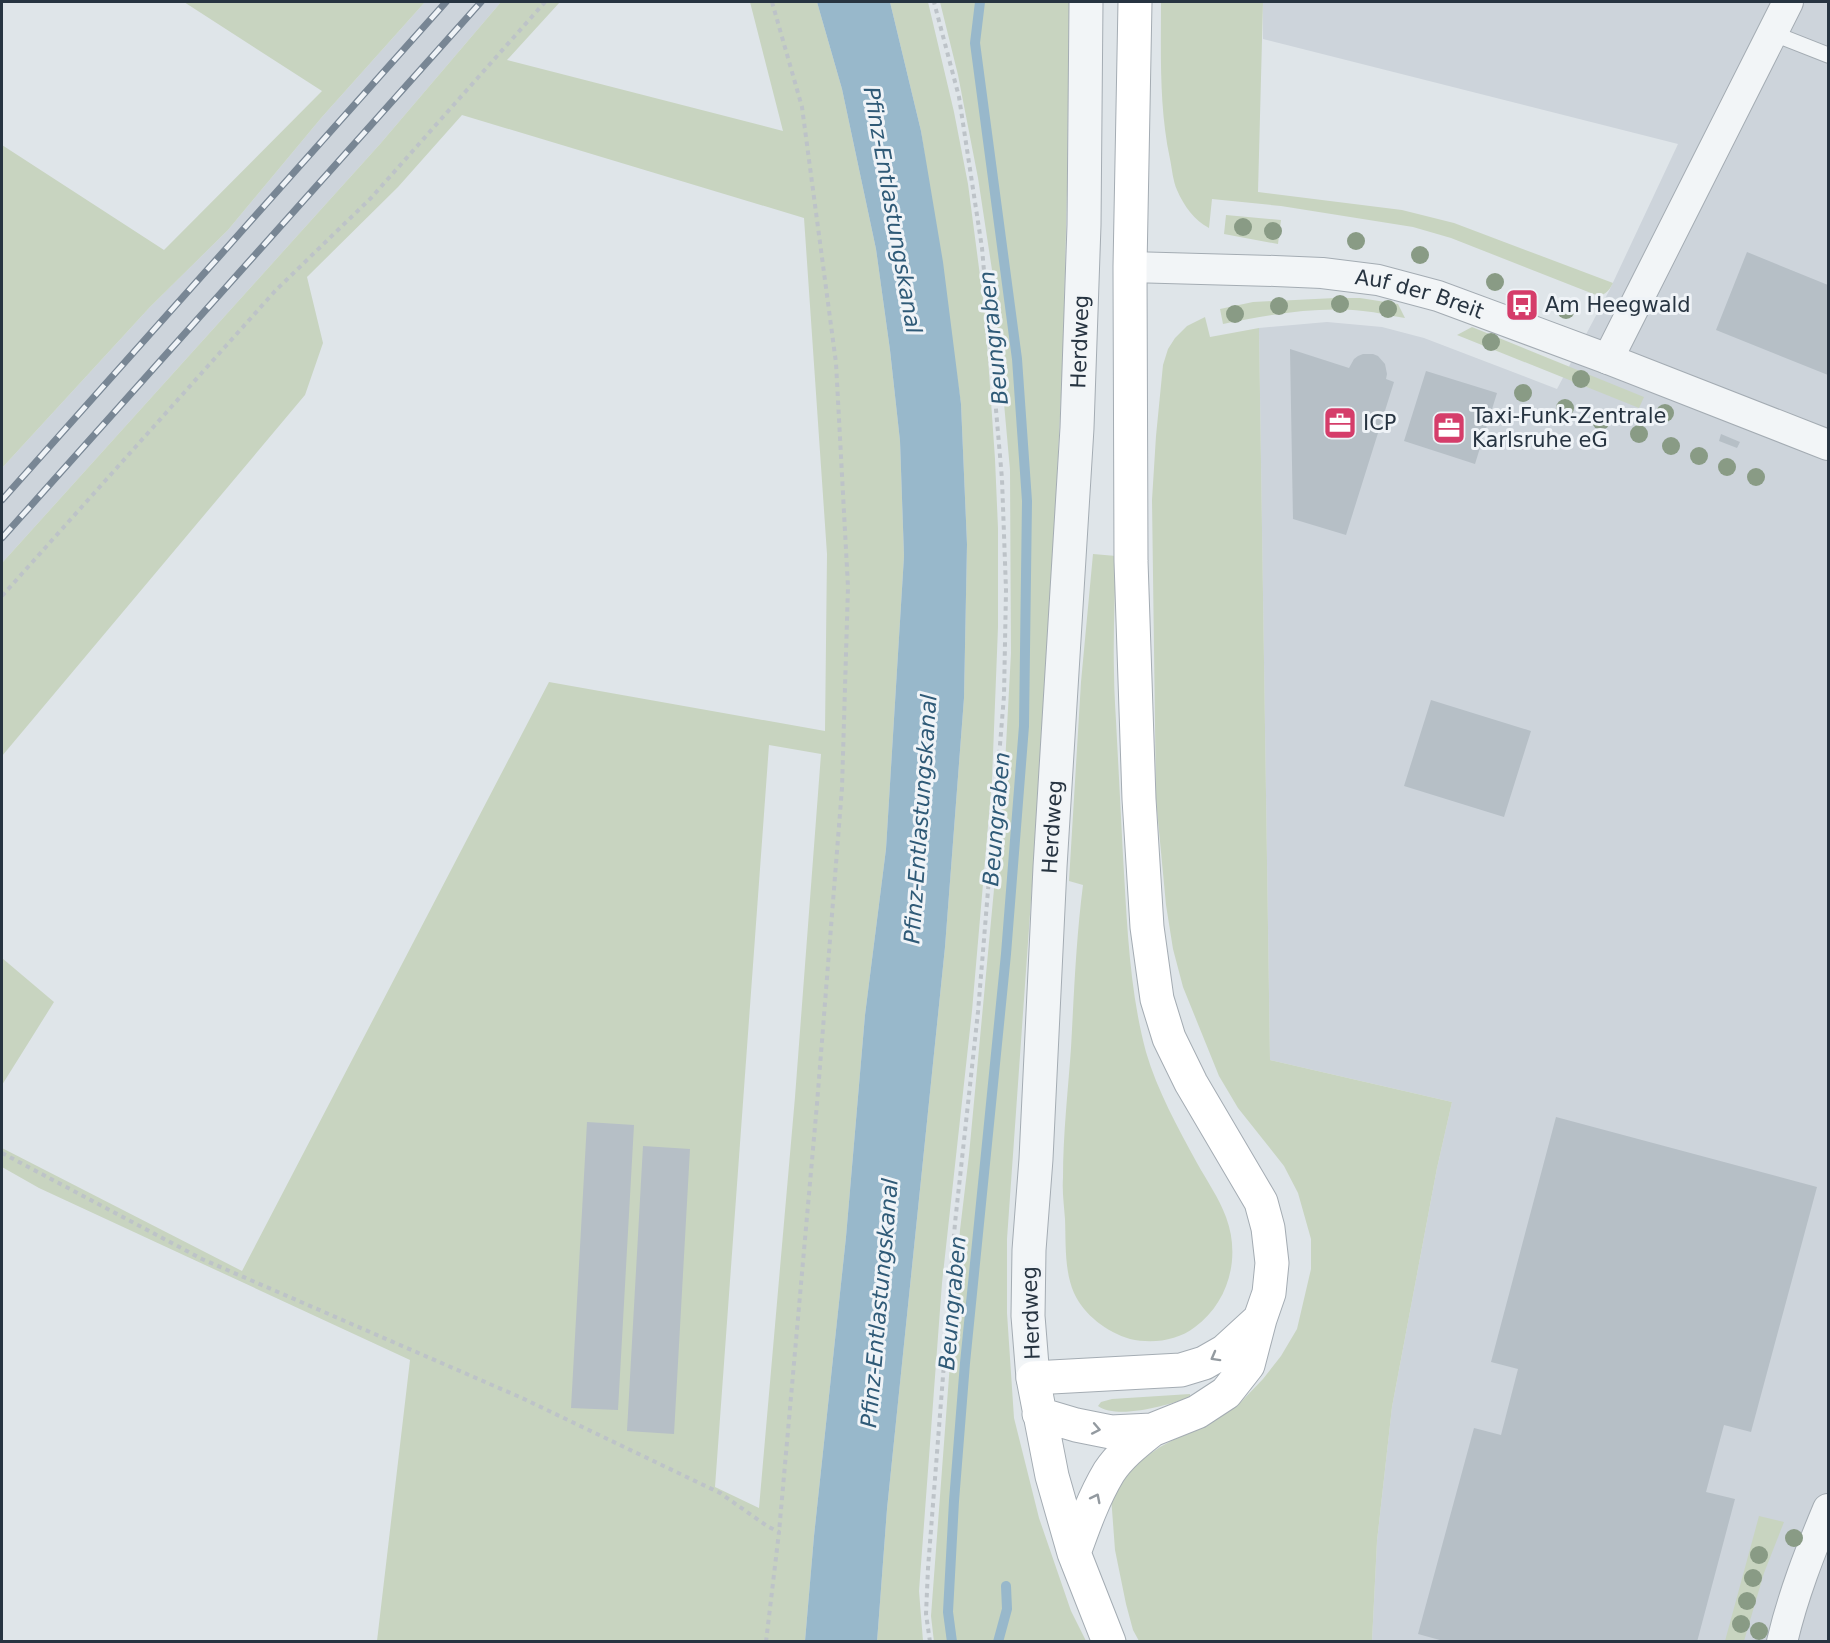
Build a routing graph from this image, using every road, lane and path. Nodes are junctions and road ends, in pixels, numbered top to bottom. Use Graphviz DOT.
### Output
graph roads {
  1 [pos="544,2"];
  2 [pos="772,2"];
  3 [pos="934,2"];
  4 [pos="1086,2"];
  5 [pos="1135,2"];
  6 [pos="1788,2"];
  7 [pos="1772,33"];
  8 [pos="1828,55"];
  9 [pos="1130,267"];
  10 [pos="1608,359"];
  11 [pos="1828,445"];
  12 [pos="2,596"];
  13 [pos="2,1153"];
  14 [pos="1260,1319"];
  15 [pos="1033,1378"];
  16 [pos="1039,1414"];
  17 [pos="1152,1430"];
  18 [pos="1828,1509"];
  19 [pos="779,1532"];
  20 [pos="1074,1553"];
  21 [pos="766,1641"];
  22 [pos="930,1641"];
  23 [pos="1109,1641"];
  24 [pos="1782,1641"];
  1 -- 12 [label="path"];
  2 -- 19 [label="path"];
  3 -- 22 [label="path"];
  4 -- 15 [label="street, Herdweg"];
  5 -- 9 [label="main road"];
  6 -- 7 [label="street"];
  7 -- 8 [label="lane"];
  7 -- 10 [label="street"];
  9 -- 10 [label="street, Auf der Breit"];
  9 -- 14 [label="main road"];
  10 -- 11 [label="street, Auf der Breit"];
  13 -- 19 [label="path"];
  14 -- 15 [label="main road, one-way"];
  14 -- 17 [label="main road"];
  15 -- 16 [label="main road, Herdweg"];
  16 -- 17 [label="main road, one-way"];
  16 -- 20 [label="main road, Herdweg"];
  20 -- 17 [label="main road, one-way"];
  18 -- 24 [label="street"];
  19 -- 21 [label="path"];
  20 -- 23 [label="main road, Herdweg"];
}
